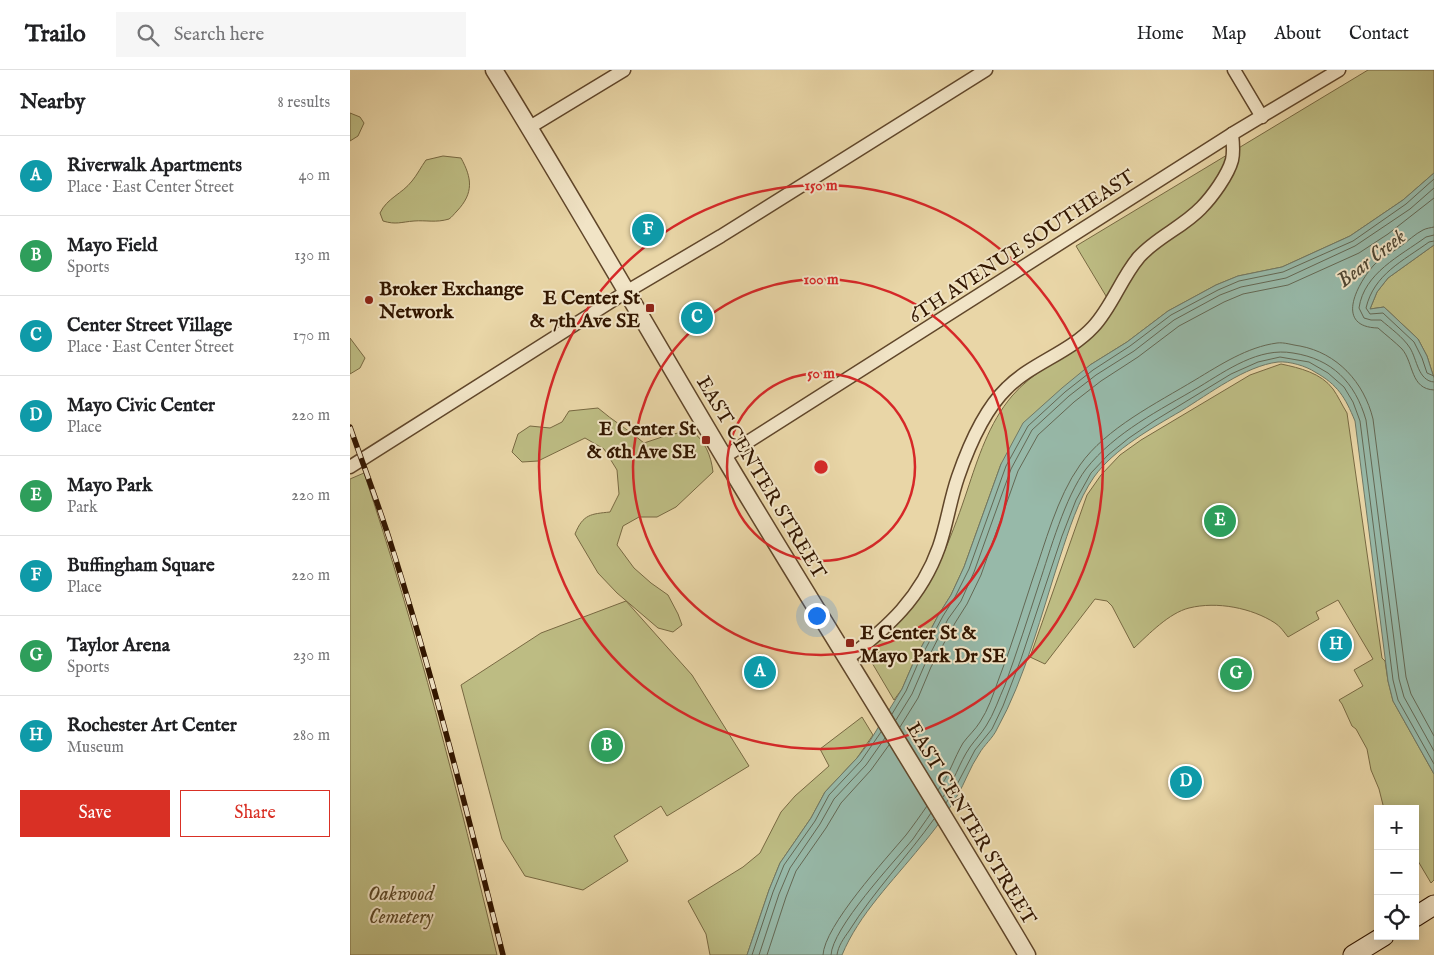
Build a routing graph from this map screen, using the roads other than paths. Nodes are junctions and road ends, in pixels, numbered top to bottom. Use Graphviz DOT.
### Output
graph roads {
  1 [pos="494,70"];
  2 [pos="624,70"];
  3 [pos="986,70"];
  4 [pos="1234,70"];
  5 [pos="1339,70"];
  6 [pos="1262,117"];
  7 [pos="530,127"];
  8 [pos="1232,134"];
  9 [pos="626,292"];
  10 [pos="724,457"];
  11 [pos="350,468"];
  12 [pos="847,659"];
  13 [pos="1434,905"];
  14 [pos="1419,914"];
  15 [pos="1377,940"];
  16 [pos="1026,955"];
  17 [pos="1353,955"];
  1 -- 7 [label="street, EAST CENTER STREET"];
  2 -- 7 [label="street"];
  3 -- 9 [label="street"];
  4 -- 6 [label="street"];
  5 -- 6 [label="street, 6TH AVENUE SOUTHEAST"];
  6 -- 8 [label="street, 6TH AVENUE SOUTHEAST"];
  7 -- 9 [label="street, EAST CENTER STREET"];
  8 -- 10 [label="street, 6TH AVENUE SOUTHEAST"];
  8 -- 12 [label="street"];
  9 -- 10 [label="street, EAST CENTER STREET"];
  9 -- 11 [label="street"];
  10 -- 12 [label="street, EAST CENTER STREET"];
  12 -- 16 [label="street, EAST CENTER STREET"];
  13 -- 14 [label="main road"];
  15 -- 17 [label="main road"];
}
